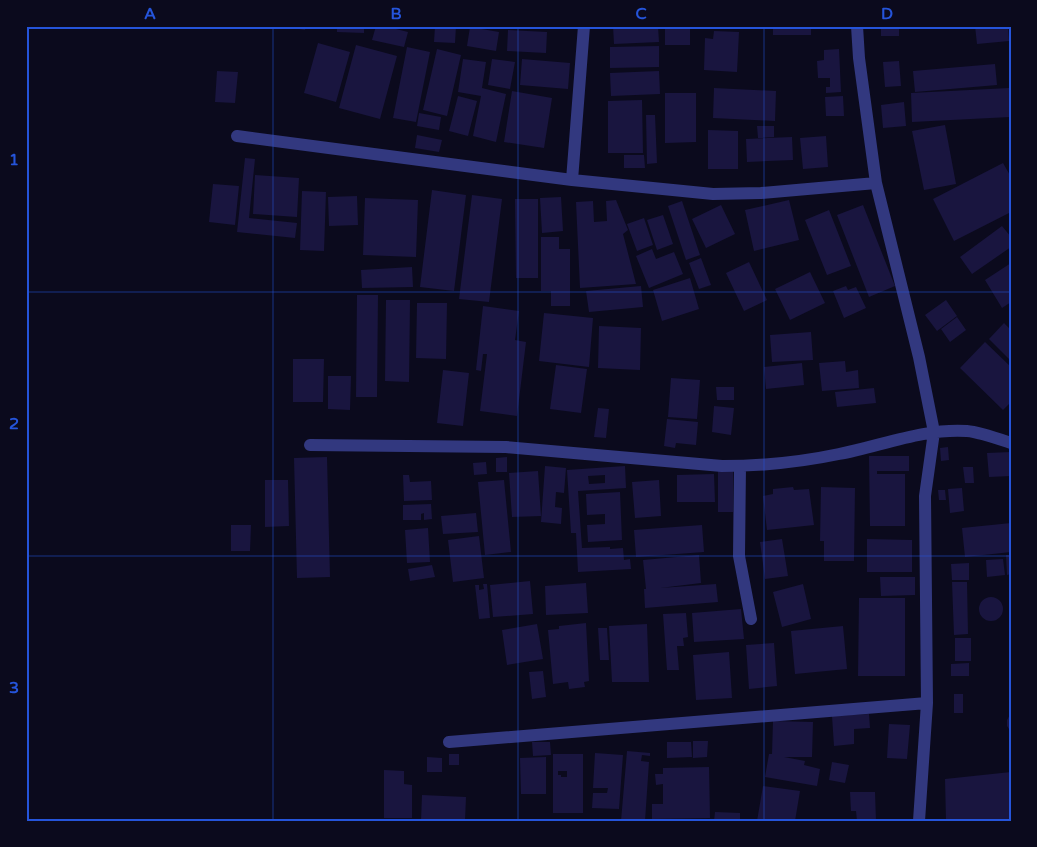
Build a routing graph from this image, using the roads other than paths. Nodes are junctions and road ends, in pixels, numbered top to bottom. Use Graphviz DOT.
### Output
graph roads {
  1 [pos="584,26"];
  2 [pos="857,26"];
  3 [pos="237,136"];
  4 [pos="572,180"];
  5 [pos="876,183"];
  6 [pos="934,432"];
  7 [pos="1011,443"];
  8 [pos="310,445"];
  9 [pos="740,466"];
  10 [pos="751,619"];
  11 [pos="926,703"];
  12 [pos="449,742"];
  13 [pos="919,821"];
  1 -- 4 [label="street"];
  2 -- 5 [label="street"];
  3 -- 4 [label="street"];
  4 -- 5 [label="street"];
  5 -- 6 [label="street"];
  6 -- 7 [label="street"];
  6 -- 9 [label="street"];
  6 -- 11 [label="street"];
  8 -- 9 [label="street"];
  9 -- 10 [label="street"];
  11 -- 12 [label="street"];
  11 -- 13 [label="street"];
}
